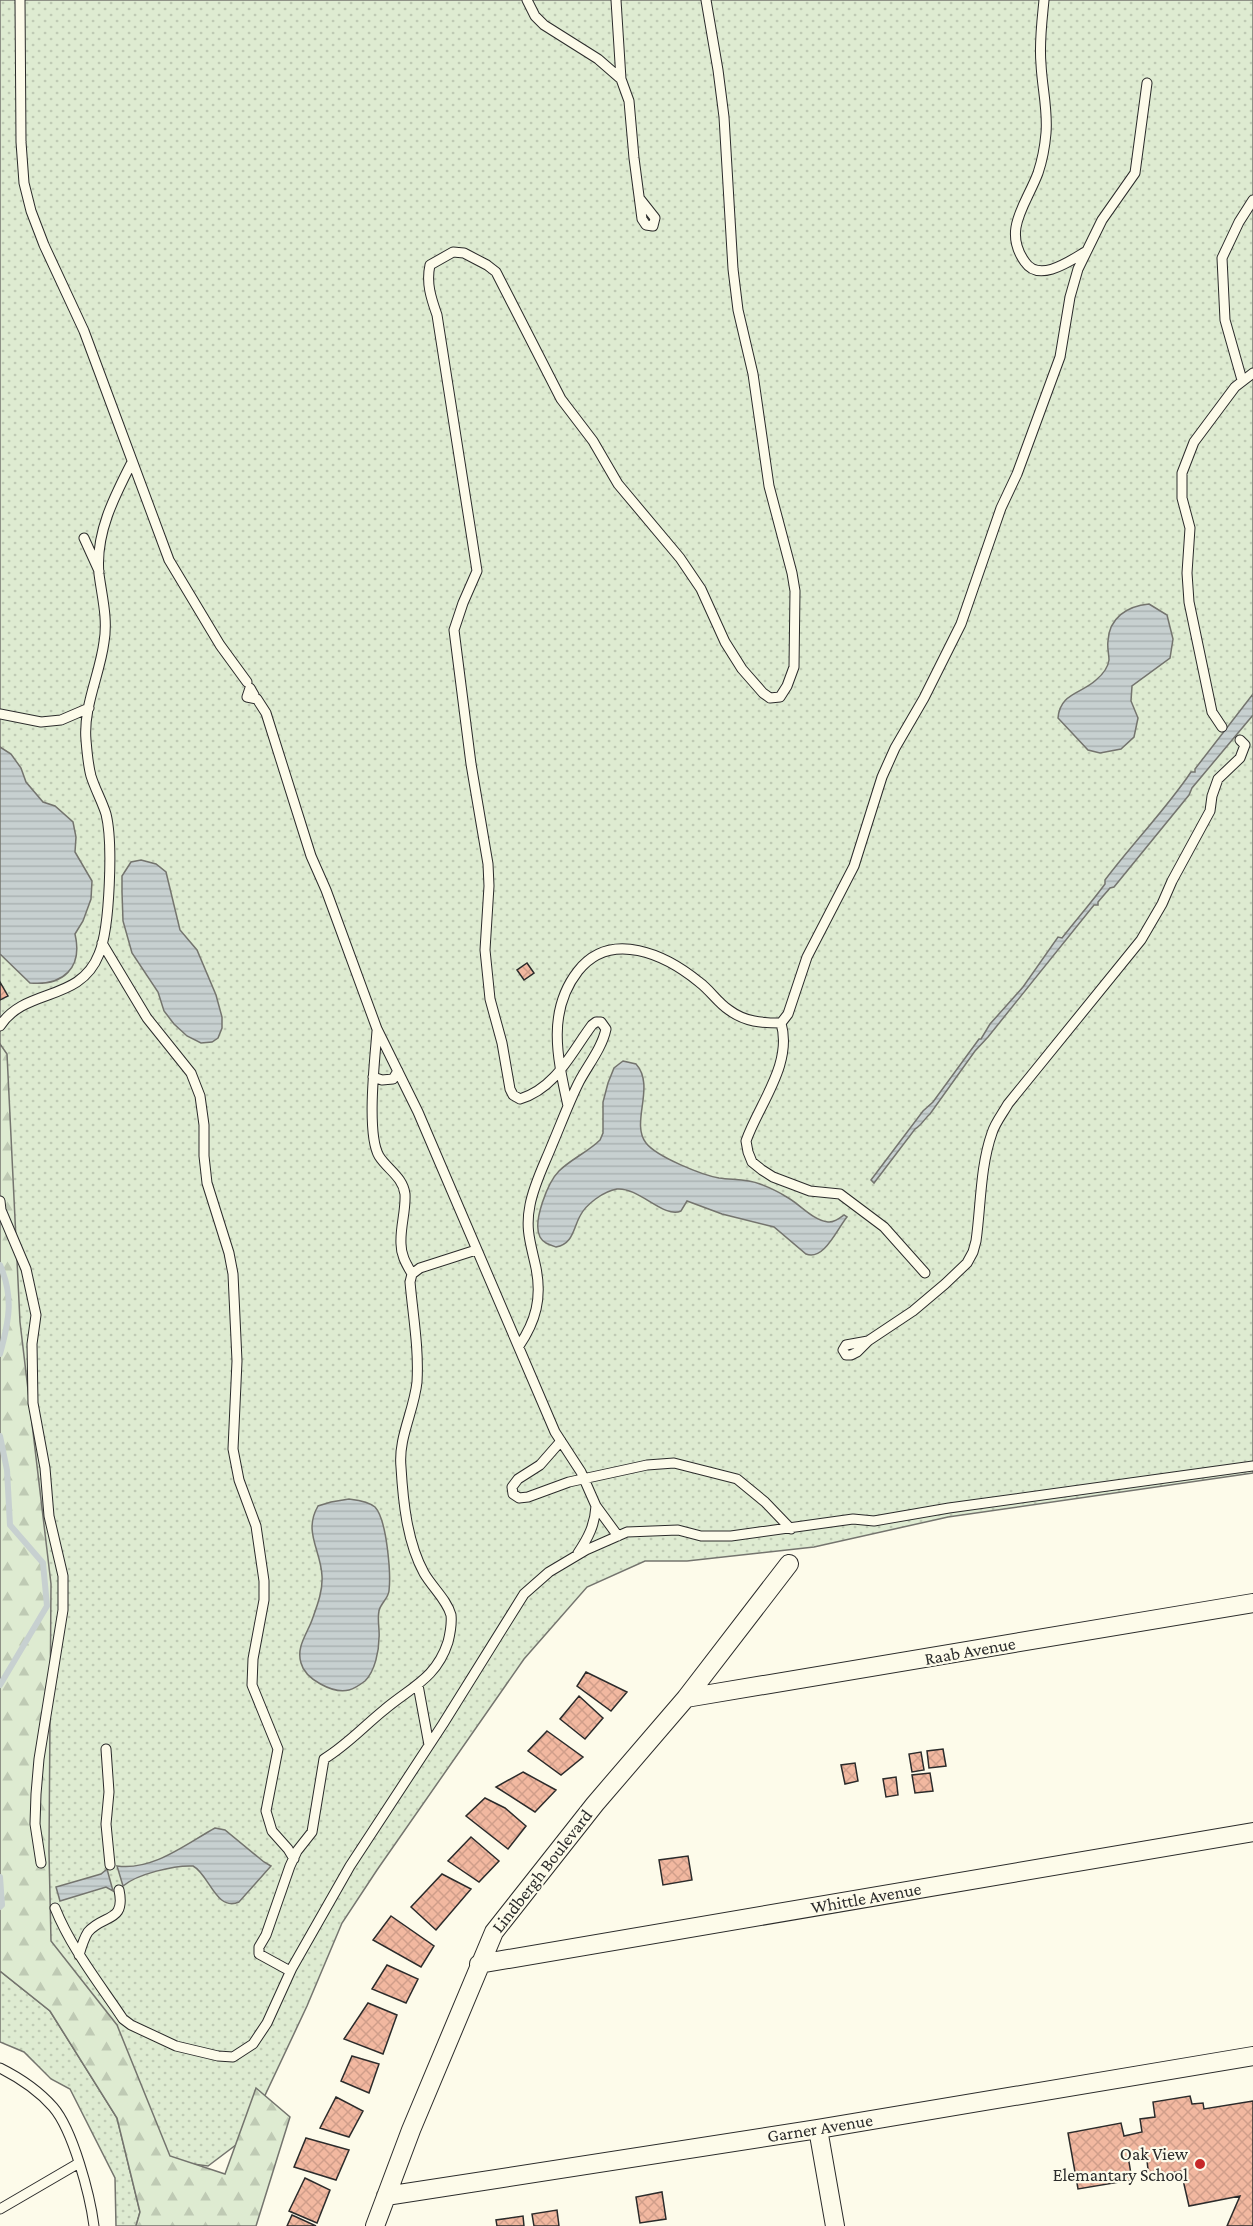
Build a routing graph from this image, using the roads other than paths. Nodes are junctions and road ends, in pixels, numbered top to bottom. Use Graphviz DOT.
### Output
graph roads {
  1 [pos="20,0"];
  2 [pos="527,0"];
  3 [pos="616,0"];
  4 [pos="706,0"];
  5 [pos="1044,0"];
  6 [pos="621,80"];
  7 [pos="1147,83"];
  8 [pos="640,199"];
  9 [pos="1253,200"];
  10 [pos="1086,251"];
  11 [pos="1253,373"];
  12 [pos="1242,380"];
  13 [pos="132,462"];
  14 [pos="84,538"];
  15 [pos="99,572"];
  16 [pos="247,681"];
  17 [pos="254,695"];
  18 [pos="89,708"];
  19 [pos="0,714"];
  20 [pos="62,720"];
  21 [pos="1222,727"];
  22 [pos="86,728"];
  23 [pos="1240,740"];
  24 [pos="102,943"];
  25 [pos="781,1023"];
  26 [pos="0,1026"];
  27 [pos="377,1029"];
  28 [pos="560,1070"];
  29 [pos="398,1071"];
  30 [pos="373,1077"];
  31 [pos="568,1106"];
  32 [pos="0,1201"];
  33 [pos="476,1250"];
  34 [pos="925,1273"];
  35 [pos="412,1274"];
  36 [pos="868,1341"];
  37 [pos="519,1346"];
  38 [pos="561,1441"];
  39 [pos="1253,1466"];
  40 [pos="584,1479"];
  41 [pos="596,1506"];
  42 [pos="791,1529"];
  43 [pos="618,1536"];
  44 [pos="576,1555"];
  45 [pos="789,1564"];
  46 [pos="1253,1603"];
  47 [pos="418,1684"];
  48 [pos="686,1698"];
  49 [pos="429,1744"];
  50 [pos="106,1749"];
  51 [pos="1253,1832"];
  52 [pos="294,1859"];
  53 [pos="41,1863"];
  54 [pos="111,1865"];
  55 [pos="119,1890"];
  56 [pos="55,1908"];
  57 [pos="79,1955"];
  58 [pos="479,1964"];
  59 [pos="290,1971"];
  60 [pos="1253,2056"];
  61 [pos="0,2068"];
  62 [pos="818,2129"];
  63 [pos="79,2163"];
  64 [pos="386,2196"];
  65 [pos="0,2209"];
  66 [pos="93,2226"];
  67 [pos="375,2226"];
  68 [pos="835,2226"];
  1 -- 13 [label="lane"];
  2 -- 6 [label="lane"];
  3 -- 6 [label="lane"];
  4 -- 28 [label="lane"];
  5 -- 10 [label="lane"];
  6 -- 8 [label="lane"];
  7 -- 10 [label="lane"];
  9 -- 12 [label="lane"];
  10 -- 25 [label="lane"];
  11 -- 12 [label="lane"];
  12 -- 21 [label="lane"];
  13 -- 15 [label="lane"];
  13 -- 16 [label="lane"];
  14 -- 15 [label="lane"];
  15 -- 18 [label="lane"];
  17 -- 27 [label="lane"];
  18 -- 20 [label="lane"];
  18 -- 22 [label="lane"];
  19 -- 20 [label="lane"];
  20 -- 22 [label="lane"];
  22 -- 24 [label="lane"];
  23 -- 36 [label="lane"];
  24 -- 26 [label="lane"];
  24 -- 52 [label="lane"];
  25 -- 28 [label="lane"];
  25 -- 34 [label="lane"];
  27 -- 29 [label="lane"];
  27 -- 30 [label="lane"];
  28 -- 31 [label="lane"];
  28 -- 31 [label="lane"];
  29 -- 30 [label="lane"];
  29 -- 33 [label="lane"];
  30 -- 35 [label="lane"];
  31 -- 37 [label="lane"];
  32 -- 53 [label="lane"];
  33 -- 35 [label="lane"];
  33 -- 37 [label="lane"];
  35 -- 47 [label="lane"];
  37 -- 38 [label="lane"];
  38 -- 40 [label="lane"];
  38 -- 40 [label="lane"];
  39 -- 42 [label="lane"];
  40 -- 41 [label="lane"];
  40 -- 42 [label="lane"];
  41 -- 43 [label="lane"];
  41 -- 44 [label="lane"];
  42 -- 43 [label="lane"];
  43 -- 44 [label="lane"];
  44 -- 49 [label="lane"];
  45 -- 48 [label="street, Lindbergh Boulevard"];
  46 -- 48 [label="street, Raab Avenue"];
  47 -- 49 [label="lane"];
  47 -- 52 [label="lane"];
  48 -- 58 [label="street, Lindbergh Boulevard"];
  49 -- 59 [label="lane"];
  50 -- 54 [label="lane"];
  51 -- 58 [label="street, Whittle Avenue"];
  52 -- 59 [label="lane"];
  55 -- 57 [label="lane"];
  56 -- 57 [label="lane"];
  57 -- 59 [label="lane"];
  58 -- 64 [label="street, Lindbergh Boulevard"];
  60 -- 62 [label="street, Garner Avenue"];
  61 -- 63 [label="lane"];
  62 -- 64 [label="street, Garner Avenue"];
  62 -- 68 [label="street"];
  63 -- 65 [label="lane"];
  63 -- 66 [label="lane"];
  64 -- 67 [label="street, Lindbergh Boulevard"];
}
